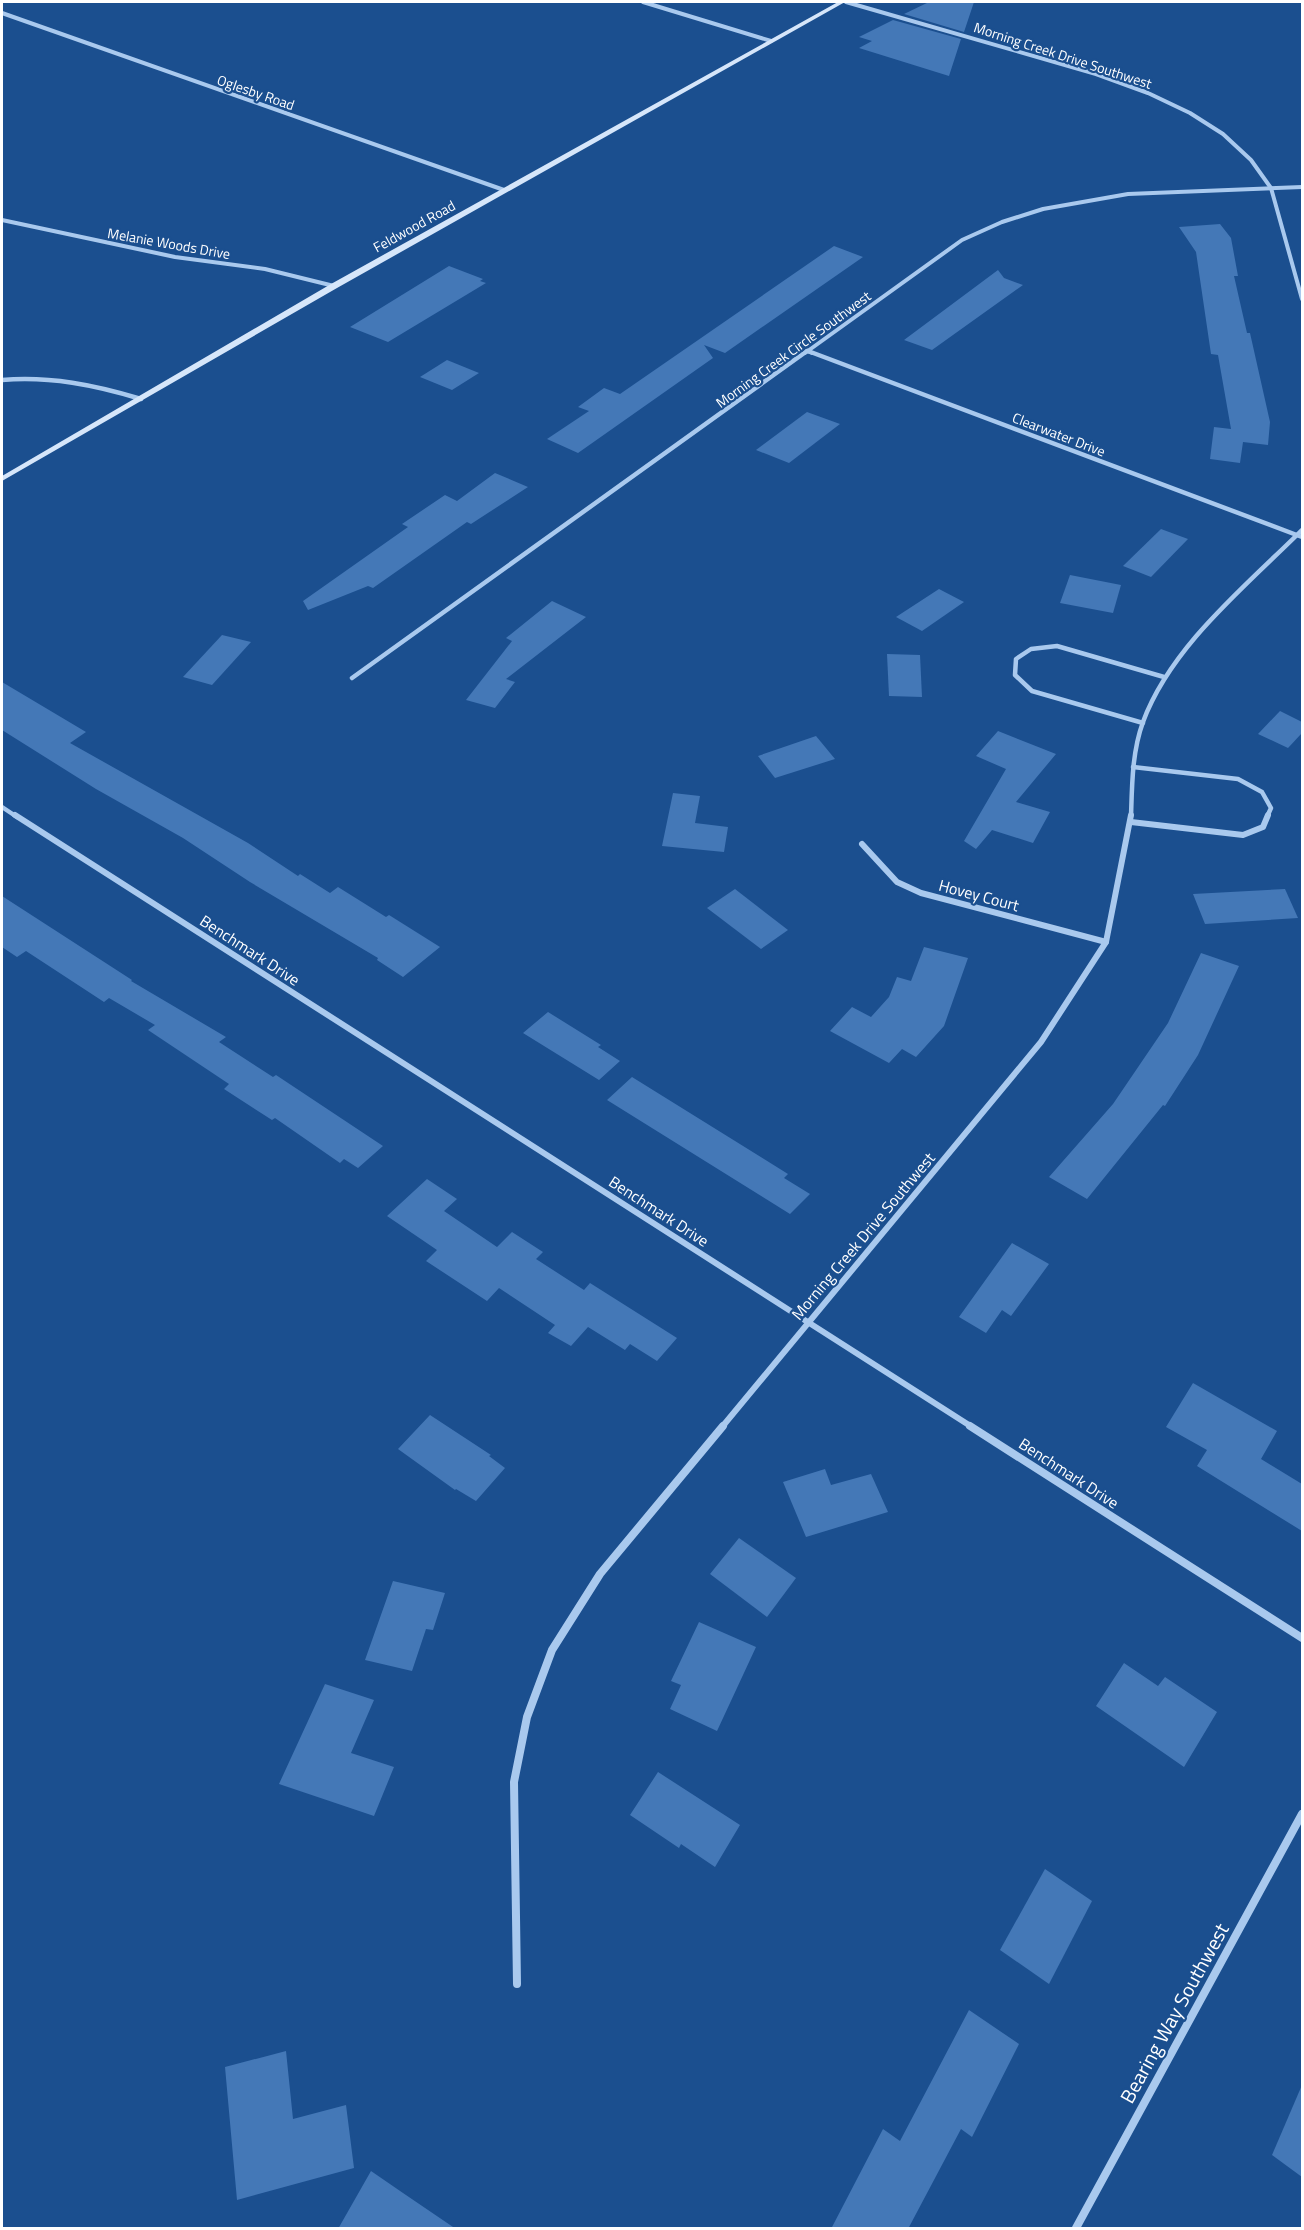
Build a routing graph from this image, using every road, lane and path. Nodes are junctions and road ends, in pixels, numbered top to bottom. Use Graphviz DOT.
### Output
graph roads {
  1 [pos="643,2"];
  2 [pos="844,2"];
  3 [pos="2,13"];
  4 [pos="771,41"];
  5 [pos="1302,187"];
  6 [pos="1271,188"];
  7 [pos="504,190"];
  8 [pos="2,220"];
  9 [pos="334,286"];
  10 [pos="1302,299"];
  11 [pos="807,351"];
  12 [pos="2,380"];
  13 [pos="141,399"];
  14 [pos="2,479"];
  15 [pos="1301,534"];
  16 [pos="1164,677"];
  17 [pos="352,678"];
  18 [pos="1143,723"];
  19 [pos="1133,766"];
  20 [pos="2,807"];
  21 [pos="1131,822"];
  22 [pos="862,844"];
  23 [pos="1106,942"];
  24 [pos="808,1323"];
  25 [pos="1302,1638"];
  26 [pos="1302,1814"];
  27 [pos="517,1984"];
  28 [pos="1077,2229"];
  1 -- 4 [label="street"];
  2 -- 4 [label="street, Feldwood Road"];
  2 -- 6 [label="street, Morning Creek Drive Southwest"];
  3 -- 7 [label="street, Oglesby Road"];
  4 -- 7 [label="street, Feldwood Road"];
  5 -- 6 [label="street, Morning Creek Circle Southwest"];
  6 -- 10 [label="street, Morning Creek Drive Southwest"];
  6 -- 11 [label="street, Morning Creek Circle Southwest"];
  7 -- 9 [label="street, Feldwood Road"];
  8 -- 9 [label="street, Melanie Woods Drive"];
  9 -- 13 [label="street, Feldwood Road"];
  11 -- 15 [label="street, Clearwater Drive"];
  11 -- 17 [label="street, Morning Creek Circle Southwest"];
  12 -- 13 [label="street"];
  13 -- 14 [label="street, Feldwood Road"];
  15 -- 16 [label="street, Morning Creek Drive Southwest"];
  16 -- 18 [label="street, Morning Creek Drive Southwest"];
  16 -- 18 [label="street"];
  18 -- 19 [label="street, Morning Creek Drive Southwest"];
  19 -- 21 [label="street, Morning Creek Drive Southwest"];
  19 -- 21 [label="street"];
  20 -- 24 [label="street, Benchmark Drive"];
  21 -- 23 [label="street, Morning Creek Drive Southwest"];
  22 -- 23 [label="street, Hovey Court"];
  23 -- 24 [label="street, Morning Creek Drive Southwest"];
  24 -- 25 [label="street, Benchmark Drive"];
  24 -- 27 [label="street, Morning Creek Drive Southwest"];
  26 -- 28 [label="street, Bearing Way Southwest"];
}
